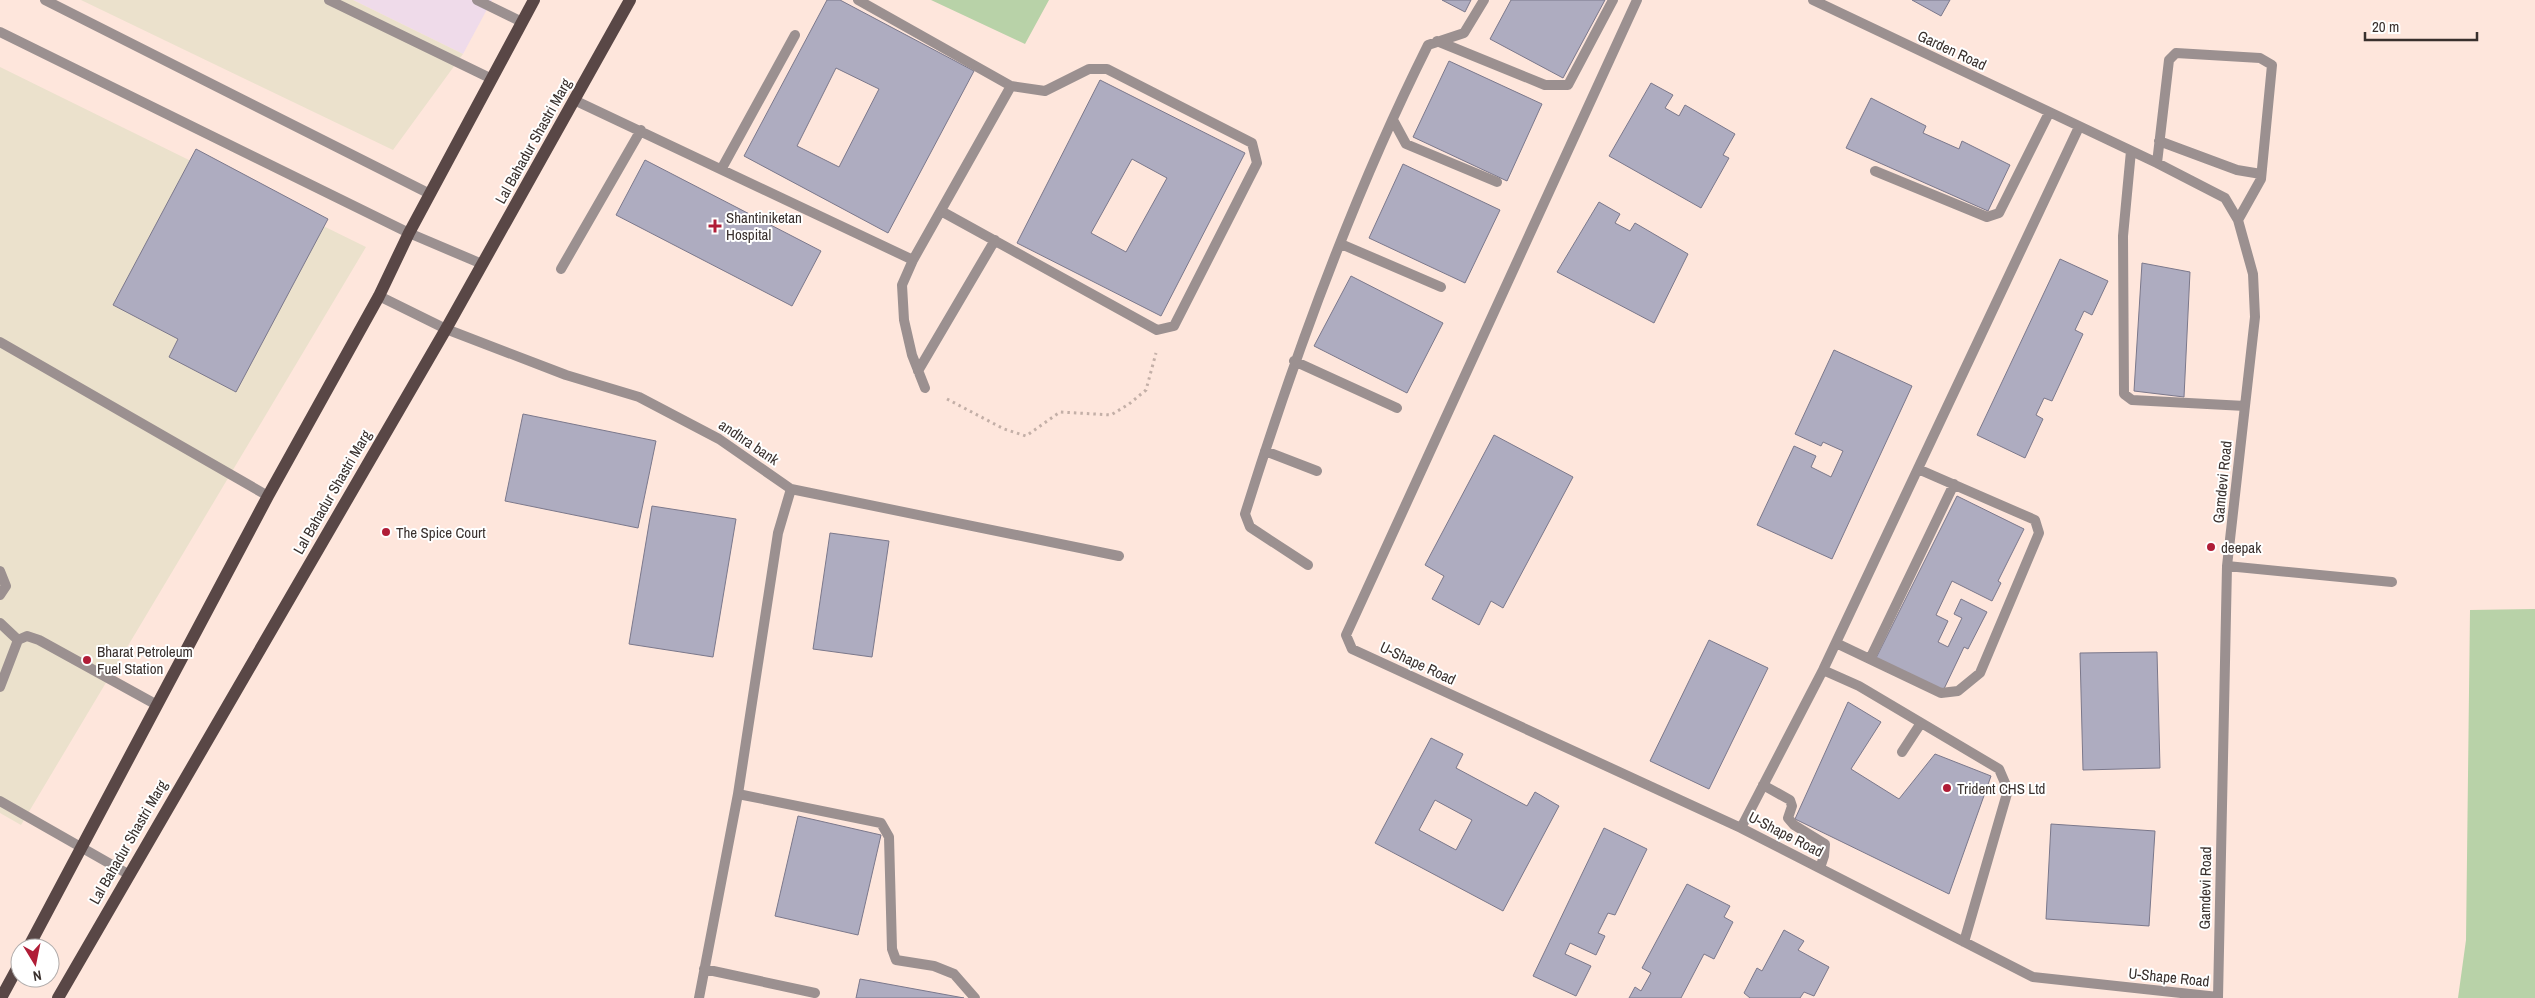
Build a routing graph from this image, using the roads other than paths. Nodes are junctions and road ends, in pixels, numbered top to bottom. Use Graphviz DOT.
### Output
graph roads {
  1 [pos="45,0"];
  2 [pos="329,0"];
  3 [pos="478,0"];
  4 [pos="534,0"];
  5 [pos="630,0"];
  6 [pos="858,0"];
  7 [pos="1484,0"];
  8 [pos="1613,0"];
  9 [pos="1637,0"];
  10 [pos="1813,0"];
  11 [pos="522,22"];
  12 [pos="0,32"];
  13 [pos="795,35"];
  14 [pos="1437,41"];
  15 [pos="492,79"];
  16 [pos="1011,86"];
  17 [pos="574,100"];
  18 [pos="2049,113"];
  19 [pos="1393,120"];
  20 [pos="2079,127"];
  21 [pos="641,130"];
  22 [pos="2159,141"];
  23 [pos="2131,151"];
  24 [pos="2157,163"];
  25 [pos="722,168"];
  26 [pos="1875,170"];
  27 [pos="2261,174"];
  28 [pos="1497,182"];
  29 [pos="430,194"];
  30 [pos="941,210"];
  31 [pos="2238,220"];
  32 [pos="409,233"];
  33 [pos="995,240"];
  34 [pos="1341,244"];
  35 [pos="913,260"];
  36 [pos="482,264"];
  37 [pos="561,269"];
  38 [pos="1441,287"];
  39 [pos="379,296"];
  40 [pos="446,329"];
  41 [pos="0,342"];
  42 [pos="1294,361"];
  43 [pos="918,371"];
  44 [pos="925,388"];
  45 [pos="2245,406"];
  46 [pos="1397,408"];
  47 [pos="1265,451"];
  48 [pos="1918,469"];
  49 [pos="1317,471"];
  50 [pos="1954,484"];
  51 [pos="791,489"];
  52 [pos="268,496"];
  53 [pos="1119,556"];
  54 [pos="1308,564"];
  55 [pos="2227,566"];
  56 [pos="0,571"];
  57 [pos="2392,582"];
  58 [pos="0,594"];
  59 [pos="0,623"];
  60 [pos="18,640"];
  61 [pos="1836,643"];
  62 [pos="1870,659"];
  63 [pos="1823,670"];
  64 [pos="0,687"];
  65 [pos="157,705"];
  66 [pos="1921,723"];
  67 [pos="1902,752"];
  68 [pos="1763,785"];
  69 [pos="738,794"];
  70 [pos="0,801"];
  71 [pos="1741,828"];
  72 [pos="81,848"];
  73 [pos="1820,868"];
  74 [pos="128,874"];
  75 [pos="33,938"];
  76 [pos="1964,942"];
  77 [pos="704,969"];
  78 [pos="10,981"];
  79 [pos="815,993"];
  80 [pos="1,998"];
  81 [pos="58,998"];
  82 [pos="699,998"];
  83 [pos="974,998"];
  84 [pos="2218,998"];
  1 -- 29 [label="street"];
  2 -- 15 [label="street"];
  3 -- 11 [label="street"];
  4 -- 11 [label="main road"];
  5 -- 17 [label="main road, Lal Bahadur Shastri Marg"];
  6 -- 16 [label="street"];
  7 -- 14 [label="street"];
  8 -- 14 [label="street"];
  9 -- 71 [label="street, U-Shape Road"];
  10 -- 18 [label="street, Garden Road"];
  11 -- 15 [label="main road"];
  12 -- 32 [label="street"];
  13 -- 25 [label="street"];
  14 -- 19 [label="street"];
  15 -- 29 [label="main road"];
  16 -- 30 [label="street"];
  16 -- 33 [label="street"];
  17 -- 21 [label="street"];
  17 -- 36 [label="main road, Lal Bahadur Shastri Marg"];
  18 -- 20 [label="street, Garden Road"];
  18 -- 26 [label="street"];
  19 -- 28 [label="street"];
  19 -- 34 [label="street"];
  20 -- 23 [label="street, Gamdevi Road"];
  20 -- 48 [label="street"];
  21 -- 25 [label="street"];
  21 -- 37 [label="street"];
  22 -- 24 [label="street"];
  22 -- 27 [label="street"];
  22 -- 27 [label="street"];
  23 -- 24 [label="street, Gamdevi Road"];
  23 -- 45 [label="street"];
  24 -- 31 [label="street, Gamdevi Road"];
  25 -- 35 [label="street"];
  27 -- 31 [label="street"];
  29 -- 32 [label="main road"];
  30 -- 33 [label="street"];
  30 -- 35 [label="street"];
  31 -- 45 [label="street, Gamdevi Road"];
  32 -- 36 [label="street"];
  32 -- 39 [label="main road"];
  33 -- 43 [label="street"];
  34 -- 38 [label="street"];
  34 -- 42 [label="street"];
  35 -- 43 [label="street"];
  36 -- 40 [label="main road, Lal Bahadur Shastri Marg"];
  39 -- 40 [label="street, andhra bank"];
  39 -- 52 [label="main road"];
  40 -- 51 [label="street, andhra bank"];
  40 -- 74 [label="main road, Lal Bahadur Shastri Marg"];
  41 -- 52 [label="street"];
  42 -- 46 [label="street"];
  42 -- 47 [label="street"];
  43 -- 44 [label="street"];
  45 -- 55 [label="street, Gamdevi Road"];
  47 -- 49 [label="street"];
  47 -- 54 [label="street"];
  48 -- 50 [label="street"];
  48 -- 61 [label="street"];
  50 -- 62 [label="street"];
  50 -- 62 [label="street"];
  51 -- 53 [label="street, andhra bank"];
  51 -- 69 [label="street"];
  52 -- 65 [label="main road"];
  55 -- 57 [label="street"];
  55 -- 84 [label="street, Gamdevi Road"];
  56 -- 58 [label="street"];
  59 -- 60 [label="street"];
  60 -- 64 [label="street"];
  60 -- 65 [label="street"];
  61 -- 62 [label="street"];
  61 -- 63 [label="street"];
  63 -- 66 [label="street"];
  63 -- 68 [label="street"];
  65 -- 72 [label="main road"];
  66 -- 67 [label="street"];
  66 -- 76 [label="street"];
  68 -- 71 [label="street"];
  68 -- 73 [label="street"];
  69 -- 77 [label="street"];
  69 -- 83 [label="street"];
  70 -- 72 [label="street"];
  71 -- 73 [label="street, U-Shape Road"];
  72 -- 74 [label="street"];
  72 -- 75 [label="main road"];
  73 -- 76 [label="street, U-Shape Road"];
  74 -- 81 [label="main road, Lal Bahadur Shastri Marg"];
  76 -- 84 [label="street, U-Shape Road"];
  77 -- 79 [label="street"];
  77 -- 82 [label="street"];
  78 -- 80 [label="main road"];
}
